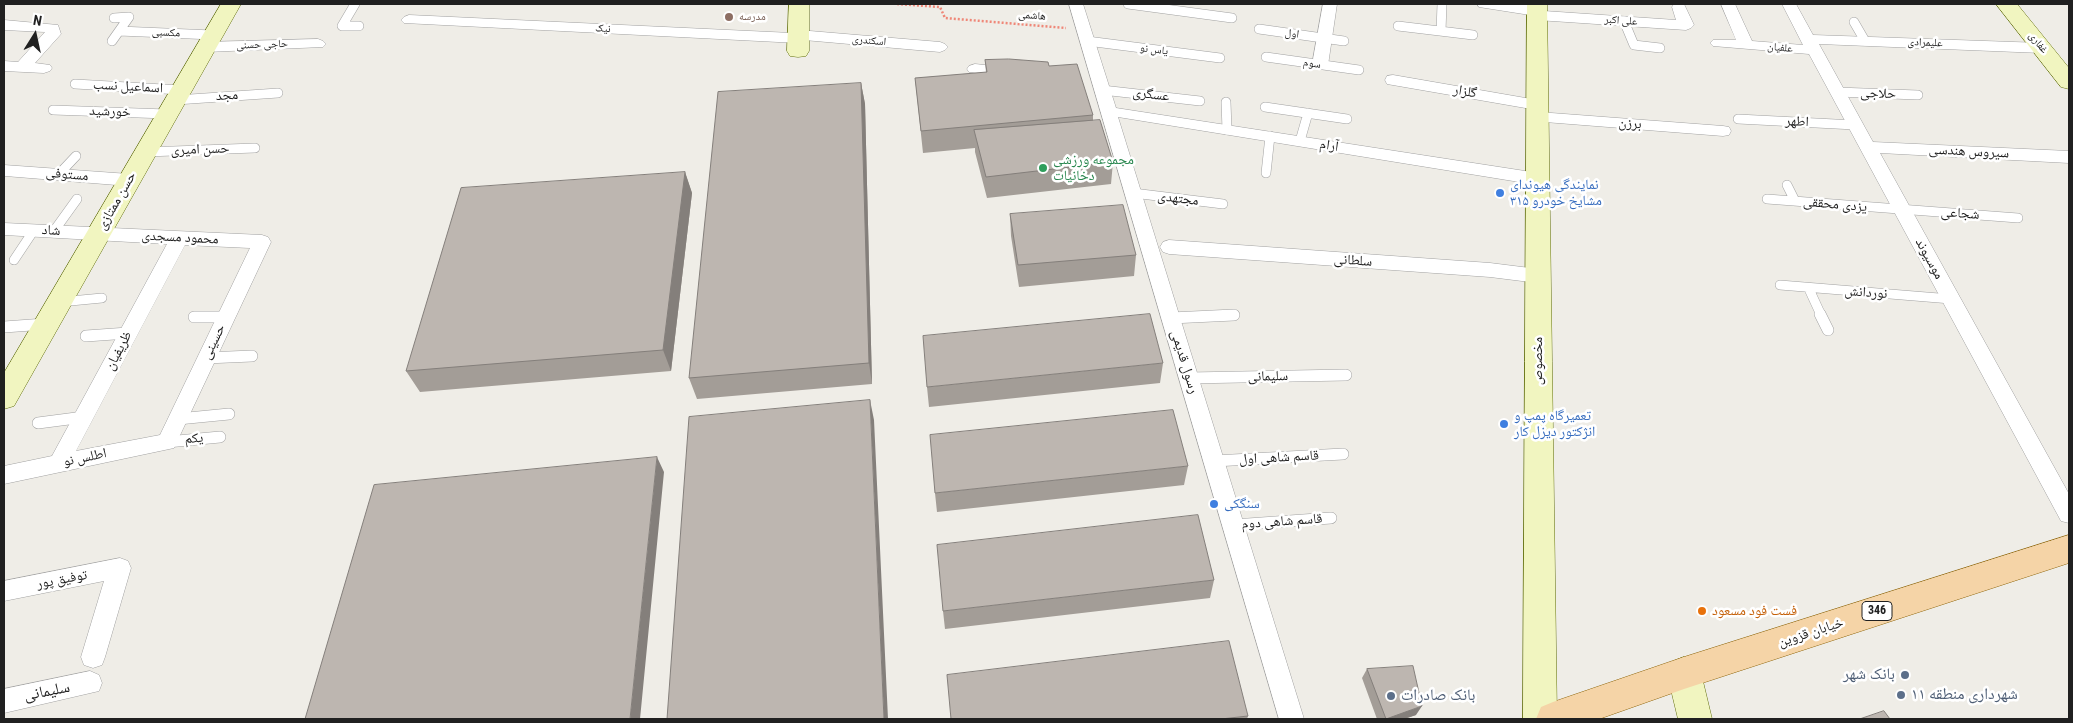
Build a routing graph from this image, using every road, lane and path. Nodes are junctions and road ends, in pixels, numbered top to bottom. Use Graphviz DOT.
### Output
graph roads {
  1 [pos="231,4"];
  2 [pos="355,4"];
  3 [pos="799,4"];
  4 [pos="897,4"];
  5 [pos="1076,4"];
  6 [pos="1128,4"];
  7 [pos="1330,4"];
  8 [pos="1442,4"];
  9 [pos="1484,4"];
  10 [pos="1728,4"];
  11 [pos="1789,4"];
  12 [pos="2006,4"];
  13 [pos="1679,7"];
  14 [pos="1537,11"];
  15 [pos="114,18"];
  16 [pos="1232,18"];
  17 [pos="409,20"];
  18 [pos="1624,21"];
  19 [pos="1854,22"];
  20 [pos="4,25"];
  21 [pos="359,26"];
  22 [pos="1398,26"];
  23 [pos="1259,29"];
  24 [pos="119,31"];
  25 [pos="1441,31"];
  26 [pos="1085,35"];
  27 [pos="1473,35"];
  28 [pos="1325,39"];
  29 [pos="1865,40"];
  30 [pos="112,41"];
  31 [pos="209,41"];
  32 [pos="798,41"];
  33 [pos="1344,41"];
  34 [pos="318,44"];
  35 [pos="1718,44"];
  36 [pos="1746,45"];
  37 [pos="1811,45"];
  38 [pos="940,47"];
  39 [pos="1660,48"];
  40 [pos="2042,48"];
  41 [pos="1266,57"];
  42 [pos="1220,58"];
  43 [pos="1320,65"];
  44 [pos="4,66"];
  45 [pos="22,67"];
  46 [pos="44,68"];
  47 [pos="975,69"];
  48 [pos="1359,70"];
  49 [pos="1032,74"];
  50 [pos="1392,80"];
  51 [pos="2069,82"];
  52 [pos="1094,83"];
  53 [pos="75,84"];
  54 [pos="1837,92"];
  55 [pos="278,93"];
  56 [pos="1918,95"];
  57 [pos="175,101"];
  58 [pos="1200,101"];
  59 [pos="1226,102"];
  60 [pos="1264,107"];
  61 [pos="53,110"];
  62 [pos="1538,111"];
  63 [pos="1119,112"];
  64 [pos="1308,113"];
  65 [pos="1347,119"];
  66 [pos="1738,119"];
  67 [pos="1855,124"];
  68 [pos="1227,130"];
  69 [pos="1723,131"];
  70 [pos="1270,136"];
  71 [pos="1300,141"];
  72 [pos="1868,147"];
  73 [pos="255,148"];
  74 [pos="145,152"];
  75 [pos="76,156"];
  76 [pos="2069,157"];
  77 [pos="5,170"];
  78 [pos="1266,173"];
  79 [pos="59,174"];
  80 [pos="1538,179"];
  81 [pos="129,180"];
  82 [pos="1787,185"];
  83 [pos="1133,193"];
  84 [pos="1767,199"];
  85 [pos="77,200"];
  86 [pos="1795,202"];
  87 [pos="1223,204"];
  88 [pos="1902,210"];
  89 [pos="2018,218"];
  90 [pos="4,229"];
  91 [pos="34,230"];
  92 [pos="54,231"];
  93 [pos="98,234"];
  94 [pos="179,238"];
  95 [pos="262,242"];
  96 [pos="1168,248"];
  97 [pos="14,260"];
  98 [pos="1538,276"];
  99 [pos="1780,285"];
  100 [pos="1810,288"];
  101 [pos="102,298"];
  102 [pos="1951,299"];
  103 [pos="59,302"];
  104 [pos="1234,315"];
  105 [pos="194,317"];
  106 [pos="226,317"];
  107 [pos="1171,318"];
  108 [pos="46,324"];
  109 [pos="4,327"];
  110 [pos="1828,330"];
  111 [pos="128,333"];
  112 [pos="86,336"];
  113 [pos="252,356"];
  114 [pos="206,358"];
  115 [pos="1346,376"];
  116 [pos="1189,378"];
  117 [pos="4,398"];
  118 [pos="229,414"];
  119 [pos="84,418"];
  120 [pos="178,419"];
  121 [pos="38,423"];
  122 [pos="220,437"];
  123 [pos="167,442"];
  124 [pos="1343,454"];
  125 [pos="1214,461"];
  126 [pos="59,464"];
  127 [pos="4,475"];
  128 [pos="2069,514"];
  129 [pos="1331,518"];
  130 [pos="1234,525"];
  131 [pos="2069,550"];
  132 [pos="4,591"];
  133 [pos="93,657"];
  134 [pos="1684,673"];
  135 [pos="90,683"];
  136 [pos="4,701"];
  137 [pos="1292,719"];
  138 [pos="1540,719"];
  139 [pos="1553,719"];
  140 [pos="1695,719"];
  1 -- 31 [label="main road, حسن ممتازی"];
  2 -- 21 [label="lane"];
  3 -- 32 [label="main road"];
  4 -- 26 [label="path, هاشمی"];
  5 -- 26 [label="street, رسول قدیمی"];
  6 -- 16 [label="lane"];
  7 -- 28 [label="street"];
  8 -- 25 [label="lane"];
  9 -- 14 [label="street, علی اکبر"];
  10 -- 36 [label="street"];
  11 -- 37 [label="street, موسیوند"];
  12 -- 40 [label="main road, غفاری"];
  13 -- 18 [label="street, علی اکبر"];
  14 -- 18 [label="street, علی اکبر"];
  14 -- 62 [label="main road, مخصوص"];
  15 -- 24 [label="lane"];
  17 -- 32 [label="street, نیک"];
  18 -- 39 [label="lane"];
  19 -- 29 [label="lane"];
  20 -- 45 [label="street"];
  22 -- 25 [label="lane"];
  23 -- 28 [label="lane, اول"];
  24 -- 30 [label="lane"];
  24 -- 31 [label="lane, مکسبی"];
  25 -- 27 [label="lane"];
  26 -- 42 [label="lane, یاس نو"];
  26 -- 52 [label="street, رسول قدیمی"];
  28 -- 33 [label="lane, اول"];
  28 -- 43 [label="street"];
  29 -- 37 [label="street, علیمرادی"];
  29 -- 40 [label="street, علیمرادی"];
  31 -- 34 [label="street, حاجی حسنی"];
  31 -- 57 [label="main road, حسن ممتازی"];
  32 -- 38 [label="street, اسکندری"];
  35 -- 36 [label="street, علفیان"];
  36 -- 37 [label="street, علفیان"];
  37 -- 54 [label="street, موسیوند"];
  40 -- 51 [label="main road, غفاری"];
  41 -- 43 [label="lane, سوم"];
  43 -- 48 [label="lane, سوم"];
  44 -- 45 [label="street"];
  45 -- 46 [label="street"];
  47 -- 49 [label="street"];
  50 -- 62 [label="street, گلزار"];
  52 -- 58 [label="lane, عسگری"];
  52 -- 83 [label="street, رسول قدیمی"];
  53 -- 57 [label="lane, اسماعیل نسب"];
  54 -- 56 [label="lane, حلاجی"];
  54 -- 67 [label="street, موسیوند"];
  55 -- 57 [label="lane, مجد"];
  57 -- 61 [label="lane, خورشید"];
  57 -- 74 [label="main road, حسن ممتازی"];
  59 -- 68 [label="lane"];
  60 -- 64 [label="lane"];
  62 -- 69 [label="street, برزن"];
  62 -- 80 [label="main road, مخصوص"];
  63 -- 68 [label="street, آرام"];
  64 -- 65 [label="lane"];
  64 -- 71 [label="lane"];
  66 -- 67 [label="lane, اطهر"];
  67 -- 72 [label="street, موسیوند"];
  68 -- 70 [label="street, آرام"];
  70 -- 71 [label="street, آرام"];
  70 -- 78 [label="lane"];
  71 -- 80 [label="street, آرام"];
  72 -- 76 [label="street, سیروس هندسی"];
  72 -- 88 [label="street, موسیوند"];
  73 -- 74 [label="lane, حسن امیری"];
  74 -- 81 [label="main road, حسن ممتازی"];
  75 -- 79 [label="lane"];
  77 -- 79 [label="street, مستوفی"];
  79 -- 81 [label="street, مستوفی"];
  80 -- 98 [label="main road, مخصوص"];
  81 -- 93 [label="main road, حسن ممتازی"];
  82 -- 86 [label="lane"];
  83 -- 87 [label="lane, مجتهدی"];
  83 -- 107 [label="street, رسول قدیمی"];
  84 -- 86 [label="lane, یزدی محققی"];
  85 -- 92 [label="lane"];
  86 -- 88 [label="lane, یزدی محققی"];
  88 -- 89 [label="lane, شجاعی"];
  88 -- 102 [label="street, موسیوند"];
  90 -- 91 [label="street, شاد"];
  91 -- 92 [label="street, شاد"];
  91 -- 97 [label="lane"];
  92 -- 93 [label="street, شاد"];
  93 -- 94 [label="street, محمود مسجدی"];
  93 -- 103 [label="main road, حسن ممتازی"];
  94 -- 95 [label="street, محمود مسجدی"];
  94 -- 111 [label="street, ظریفیان"];
  95 -- 106 [label="street, حسینی"];
  96 -- 98 [label="street, سلطانی"];
  98 -- 138 [label="main road, مخصوص"];
  99 -- 100 [label="lane, نوردانش"];
  100 -- 102 [label="lane, نوردانش"];
  100 -- 110 [label="lane"];
  101 -- 103 [label="lane"];
  102 -- 128 [label="street, موسیوند"];
  103 -- 108 [label="main road, حسن ممتازی"];
  104 -- 107 [label="lane"];
  105 -- 106 [label="lane"];
  106 -- 114 [label="street, حسینی"];
  107 -- 116 [label="street, رسول قدیمی"];
  108 -- 109 [label="lane"];
  108 -- 117 [label="main road, حسن ممتازی"];
  111 -- 112 [label="lane"];
  111 -- 119 [label="street, ظریفیان"];
  113 -- 114 [label="lane"];
  114 -- 120 [label="street, حسینی"];
  115 -- 116 [label="lane, سلیمانی"];
  116 -- 125 [label="street, رسول قدیمی"];
  118 -- 120 [label="lane"];
  119 -- 121 [label="lane"];
  119 -- 126 [label="street, ظریفیان"];
  120 -- 123 [label="street, حسینی"];
  122 -- 123 [label="lane, یکم"];
  123 -- 126 [label="street, اطلس نو"];
  124 -- 125 [label="lane, قاسم شاهی اول"];
  125 -- 130 [label="street, رسول قدیمی"];
  126 -- 127 [label="street, اطلس نو"];
  129 -- 130 [label="lane, قاسم شاهی دوم"];
  130 -- 137 [label="street, رسول قدیمی"];
  131 -- 134 [label="main road, خیابان قزوین / 346"];
  132 -- 133 [label="street, توفیق پور"];
  134 -- 139 [label="main road, خیابان قزوین / 346"];
  134 -- 140 [label="main road"];
  135 -- 136 [label="street, سلیمانی"];
}
